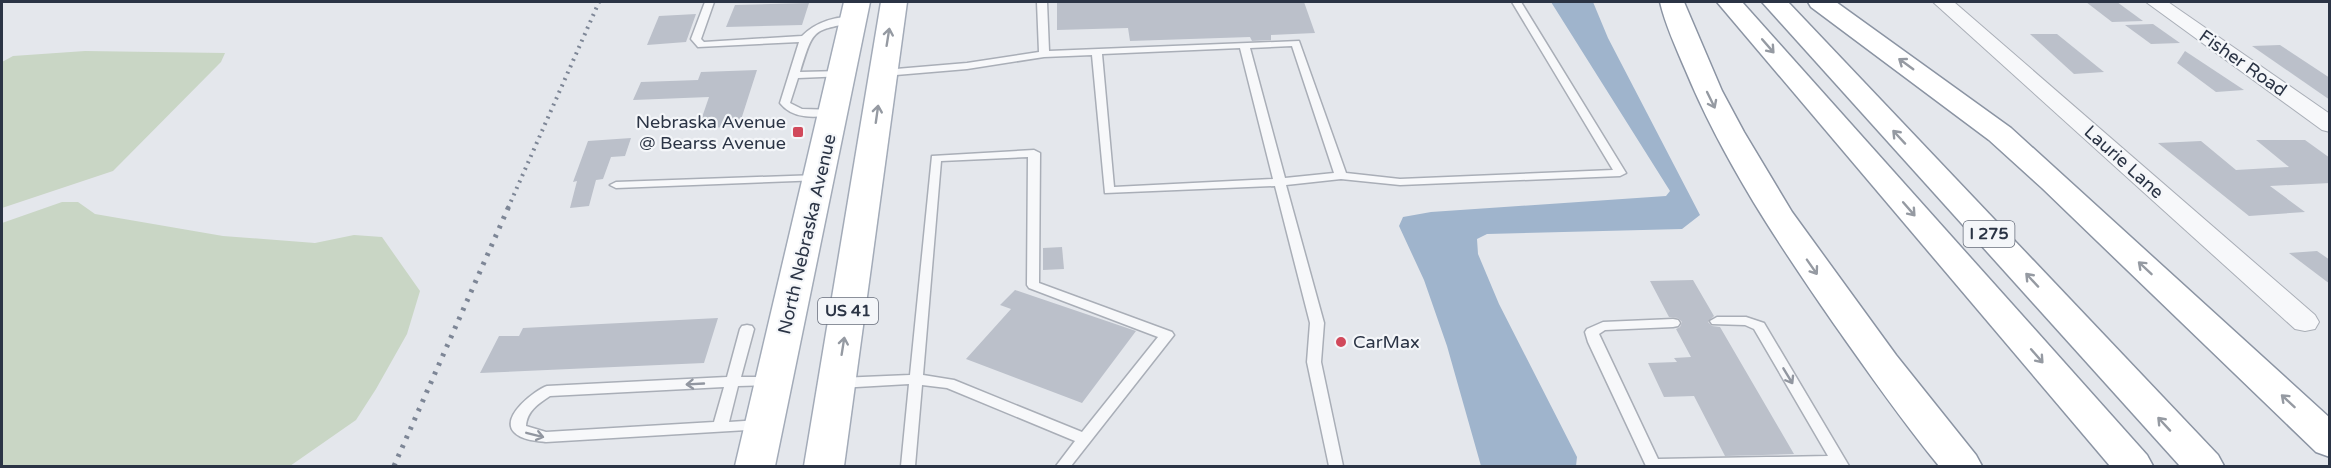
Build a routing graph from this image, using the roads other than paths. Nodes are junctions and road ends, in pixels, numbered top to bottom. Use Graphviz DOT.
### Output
graph roads {
  1 [pos="709,2"];
  2 [pos="894,2"];
  3 [pos="1042,2"];
  4 [pos="1516,2"];
  5 [pos="1671,2"];
  6 [pos="1729,2"];
  7 [pos="1774,2"];
  8 [pos="1820,2"];
  9 [pos="1943,2"];
  10 [pos="2156,2"];
  11 [pos="855,11"];
  12 [pos="805,39"];
  13 [pos="1244,45"];
  14 [pos="1097,51"];
  15 [pos="1044,54"];
  16 [pos="882,73"];
  17 [pos="843,74"];
  18 [pos="793,75"];
  19 [pos="834,112"];
  20 [pos="2330,125"];
  21 [pos="1341,176"];
  22 [pos="819,178"];
  23 [pos="1280,182"];
  24 [pos="616,185"];
  25 [pos="1717,321"];
  26 [pos="2305,322"];
  27 [pos="1673,323"];
  28 [pos="747,328"];
  29 [pos="916,379"];
  30 [pos="774,380"];
  31 [pos="732,382"];
  32 [pos="837,383"];
  33 [pos="765,425"];
  34 [pos="720,427"];
  35 [pos="2326,435"];
  36 [pos="1086,438"];
  37 [pos="1936,449"];
  38 [pos="1840,464"];
  39 [pos="755,466"];
  40 [pos="824,466"];
  41 [pos="908,466"];
  42 [pos="1063,466"];
  43 [pos="1336,466"];
  44 [pos="1654,466"];
  45 [pos="1962,466"];
  46 [pos="2133,466"];
  47 [pos="2204,466"];
  1 -- 12 [label="lane"];
  16 -- 2 [label="main road, US 41, one-way"];
  3 -- 15 [label="lane"];
  4 -- 21 [label="lane"];
  5 -- 37 [label="main road, one-way"];
  6 -- 46 [label="main road, I 275, one-way"];
  47 -- 7 [label="main road, I 275, one-way"];
  35 -- 8 [label="main road, one-way"];
  9 -- 26 [label="street, Laurie Lane"];
  10 -- 20 [label="street, Fisher Road"];
  11 -- 12 [label="lane"];
  11 -- 17 [label="main road, North Nebraska Avenue / US 41"];
  12 -- 18 [label="lane"];
  13 -- 14 [label="lane"];
  13 -- 21 [label="lane"];
  13 -- 23 [label="lane"];
  14 -- 15 [label="lane"];
  14 -- 23 [label="lane"];
  15 -- 16 [label="lane"];
  16 -- 17 [label="main road"];
  32 -- 16 [label="main road, US 41, one-way"];
  17 -- 18 [label="lane"];
  17 -- 19 [label="main road, North Nebraska Avenue / US 41"];
  18 -- 19 [label="lane"];
  19 -- 22 [label="main road, North Nebraska Avenue / US 41"];
  21 -- 23 [label="lane"];
  22 -- 24 [label="lane"];
  22 -- 30 [label="main road, North Nebraska Avenue / US 41"];
  23 -- 43 [label="lane"];
  25 -- 38 [label="lane, one-way"];
  27 -- 44 [label="lane"];
  28 -- 31 [label="lane"];
  29 -- 32 [label="lane"];
  29 -- 36 [label="lane"];
  29 -- 36 [label="lane"];
  29 -- 41 [label="lane"];
  30 -- 31 [label="lane"];
  30 -- 33 [label="main road, North Nebraska Avenue / US 41"];
  31 -- 34 [label="lane"];
  31 -- 34 [label="lane, one-way"];
  32 -- 40 [label="main road, US 41"];
  33 -- 34 [label="lane"];
  33 -- 39 [label="main road, North Nebraska Avenue / US 41"];
  36 -- 42 [label="lane"];
  37 -- 45 [label="main road"];
  38 -- 44 [label="lane"];
}
